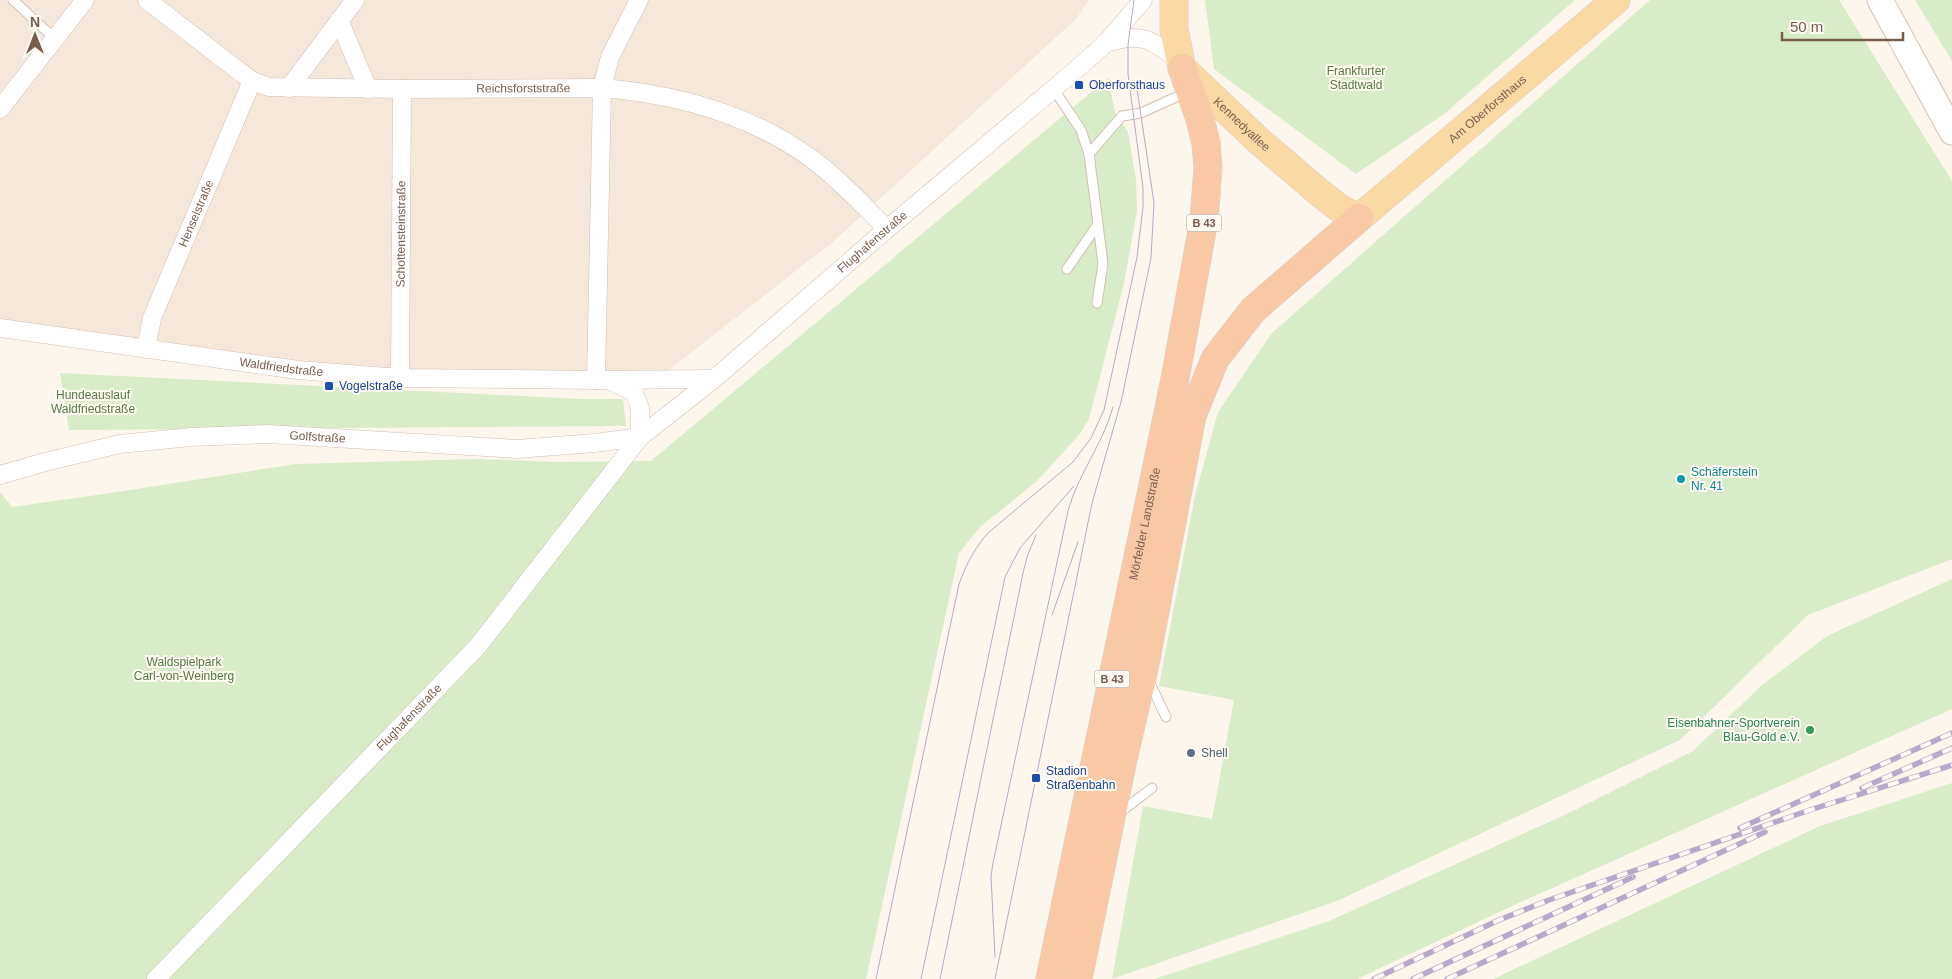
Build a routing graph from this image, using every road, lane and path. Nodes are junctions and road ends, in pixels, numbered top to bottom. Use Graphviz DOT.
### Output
graph roads {
  1 [pos="13,0"];
  2 [pos="85,0"];
  3 [pos="147,0"];
  4 [pos="355,0"];
  5 [pos="639,0"];
  6 [pos="1143,0"];
  7 [pos="1174,0"];
  8 [pos="1616,0"];
  9 [pos="1880,0"];
  10 [pos="339,20"];
  11 [pos="54,38"];
  12 [pos="1104,45"];
  13 [pos="1184,74"];
  14 [pos="252,81"];
  15 [pos="289,88"];
  16 [pos="602,88"];
  17 [pos="1053,88"];
  18 [pos="368,89"];
  19 [pos="402,89"];
  20 [pos="0,109"];
  21 [pos="1952,132"];
  22 [pos="1089,154"];
  23 [pos="1360,218"];
  24 [pos="1098,224"];
  25 [pos="886,229"];
  26 [pos="1067,269"];
  27 [pos="1097,303"];
  28 [pos="0,328"];
  29 [pos="146,349"];
  30 [pos="400,378"];
  31 [pos="714,379"];
  32 [pos="602,380"];
  33 [pos="640,437"];
  34 [pos="0,475"];
  35 [pos="1144,669"];
  36 [pos="1166,717"];
  37 [pos="1152,788"];
  38 [pos="1110,820"];
  39 [pos="156,979"];
  40 [pos="1050,979"];
  41 [pos="1078,979"];
  1 -- 11 [label="lane"];
  2 -- 11 [label="street"];
  3 -- 14 [label="street, Reichsforststraße"];
  4 -- 10 [label="street"];
  5 -- 16 [label="street"];
  6 -- 12 [label="street, Flughafenstraße"];
  7 -- 13 [label="main road, B 43"];
  8 -- 23 [label="main road, Am Oberforsthaus / B 43"];
  9 -- 21 [label="main road"];
  10 -- 15 [label="street"];
  10 -- 18 [label="street"];
  11 -- 20 [label="street"];
  12 -- 13 [label="street, Flughafenstraße"];
  12 -- 17 [label="street, Flughafenstraße"];
  13 -- 22 [label="lane"];
  13 -- 23 [label="main road, Kennedyallee"];
  13 -- 40 [label="highway, Mörfelder Landstraße / B 43"];
  14 -- 15 [label="street, Reichsforststraße"];
  14 -- 29 [label="street, Henselstraße"];
  15 -- 18 [label="street, Reichsforststraße"];
  16 -- 19 [label="street, Reichsforststraße"];
  16 -- 25 [label="street, Reichsforststraße"];
  16 -- 32 [label="street"];
  17 -- 22 [label="lane"];
  17 -- 25 [label="street, Flughafenstraße"];
  18 -- 19 [label="street, Reichsforststraße"];
  19 -- 30 [label="street, Schottensteinstraße"];
  22 -- 24 [label="lane"];
  23 -- 35 [label="highway, Mörfelder Landstraße / B 43"];
  24 -- 26 [label="lane"];
  24 -- 27 [label="lane"];
  25 -- 31 [label="street, Flughafenstraße"];
  28 -- 29 [label="street, Waldfriedstraße"];
  29 -- 30 [label="street, Waldfriedstraße"];
  30 -- 32 [label="street, Waldfriedstraße"];
  31 -- 32 [label="street, Waldfriedstraße"];
  31 -- 33 [label="street, Flughafenstraße"];
  32 -- 33 [label="street"];
  33 -- 34 [label="street, Golfstraße"];
  33 -- 39 [label="street, Flughafenstraße"];
  35 -- 36 [label="lane"];
  35 -- 38 [label="highway, Mörfelder Landstraße / B 43"];
  37 -- 38 [label="lane"];
  38 -- 41 [label="highway, Mörfelder Landstraße / B 43"];
}
